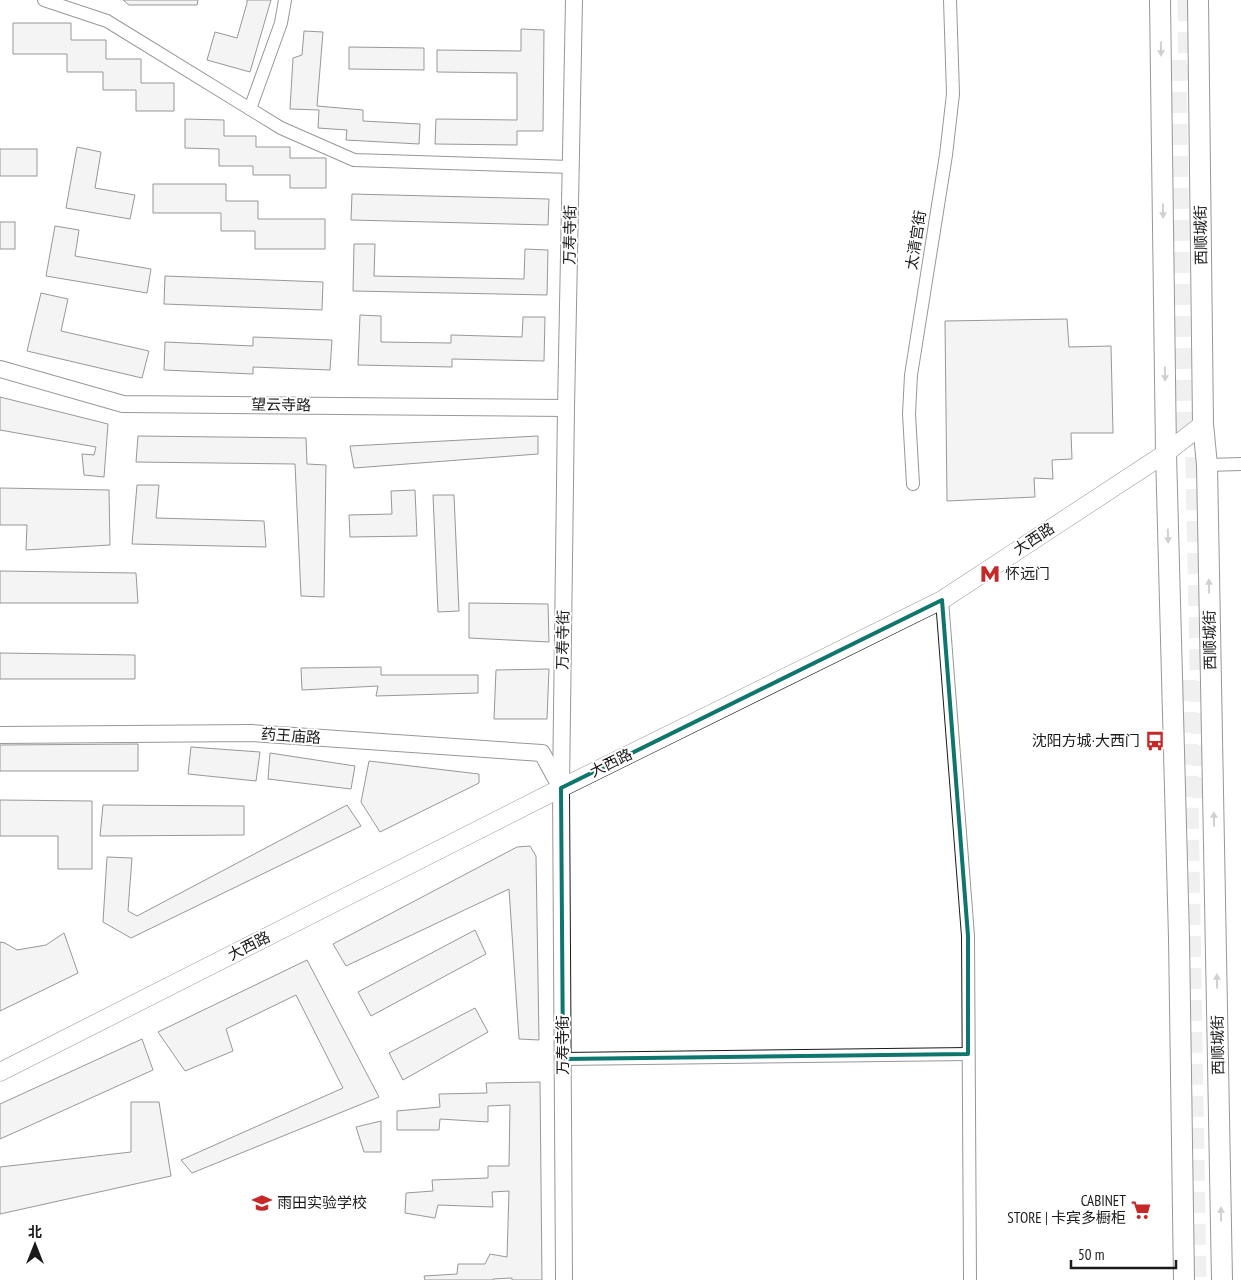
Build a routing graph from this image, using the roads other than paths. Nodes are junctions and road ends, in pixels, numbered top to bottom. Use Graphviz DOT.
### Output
graph roads {
  1 [pos="44,0"];
  2 [pos="285,0"];
  3 [pos="574,0"];
  4 [pos="950,0"];
  5 [pos="1160,0"];
  6 [pos="1198,0"];
  7 [pos="250,109"];
  8 [pos="571,167"];
  9 [pos="0,369"];
  10 [pos="566,408"];
  11 [pos="1203,424"];
  12 [pos="1166,453"];
  13 [pos="1241,464"];
  14 [pos="1207,465"];
  15 [pos="913,484"];
  16 [pos="942,600"];
  17 [pos="0,734"];
  18 [pos="562,788"];
  19 [pos="968,1054"];
  20 [pos="563,1060"];
  21 [pos="0,1072"];
  22 [pos="564,1280"];
  23 [pos="970,1280"];
  24 [pos="1184,1280"];
  25 [pos="1222,1280"];
  1 -- 7 [label="street"];
  2 -- 7 [label="street"];
  3 -- 8 [label="street, 万寿寺街"];
  4 -- 15 [label="street, 太清宫街"];
  5 -- 12 [label="main road, one-way"];
  6 -- 11 [label="main road, 西顺城街"];
  7 -- 8 [label="street"];
  8 -- 10 [label="street, 万寿寺街"];
  9 -- 10 [label="street, 望云寺路"];
  10 -- 18 [label="street, 万寿寺街"];
  11 -- 12 [label="main road, 大西路"];
  11 -- 14 [label="main road, 西顺城街"];
  12 -- 16 [label="main road, 大西路"];
  12 -- 24 [label="main road, one-way"];
  13 -- 14 [label="street"];
  25 -- 14 [label="main road, 西顺城街, one-way"];
  16 -- 18 [label="main road, 大西路"];
  16 -- 19 [label="street"];
  17 -- 18 [label="street, 药王庙路"];
  18 -- 20 [label="street, 万寿寺街"];
  18 -- 21 [label="main road, 大西路"];
  19 -- 20 [label="street"];
  19 -- 23 [label="street"];
  20 -- 22 [label="street, 万寿寺街"];
}
